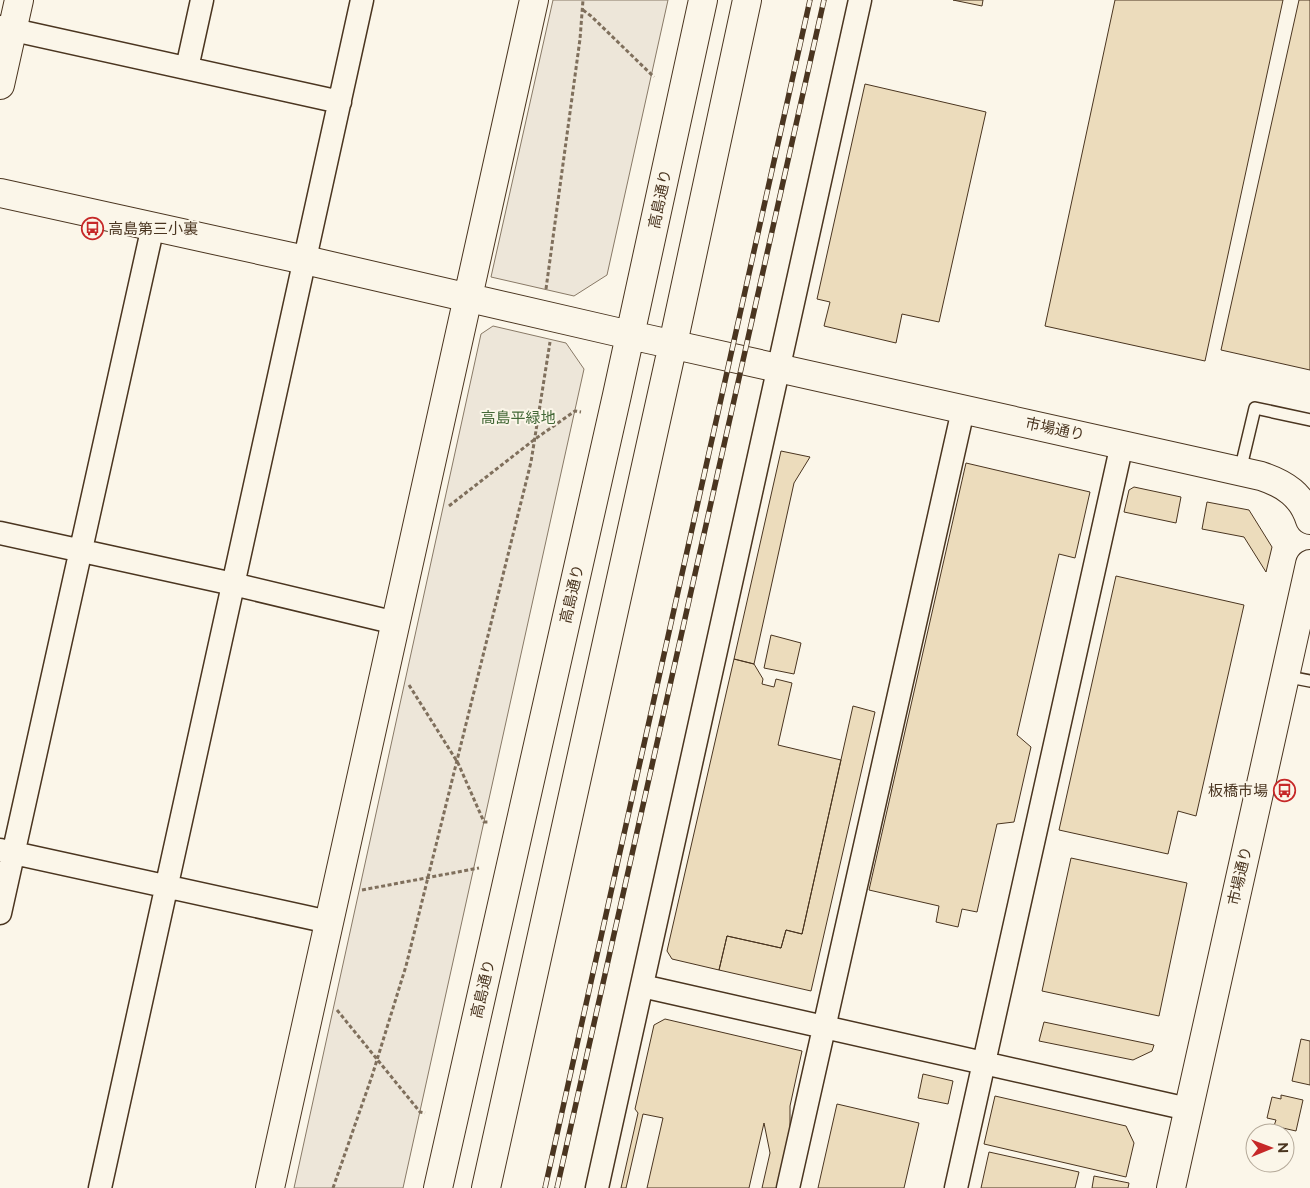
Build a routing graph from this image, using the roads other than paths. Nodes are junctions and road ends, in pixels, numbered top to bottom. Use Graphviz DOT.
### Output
graph roads {
  1 [pos="19,0"];
  2 [pos="202,0"];
  3 [pos="362,0"];
  4 [pos="534,0"];
  5 [pos="703,0"];
  6 [pos="747,0"];
  7 [pos="860,0"];
  8 [pos="6,28"];
  9 [pos="187,68"];
  10 [pos="0,85"];
  11 [pos="340,102"];
  12 [pos="0,193"];
  13 [pos="153,226"];
  14 [pos="306,260"];
  15 [pos="469,297"];
  16 [pos="630,335"];
  17 [pos="674,344"];
  18 [pos="780,367"];
  19 [pos="963,410"];
  20 [pos="1310,420"];
  21 [pos="1122,444"];
  22 [pos="1240,471"];
  23 [pos="1310,520"];
  24 [pos="0,533"];
  25 [pos="81,551"];
  26 [pos="1310,564"];
  27 [pos="233,584"];
  28 [pos="396,623"];
  29 [pos="1297,679"];
  30 [pos="7,852"];
  31 [pos="166,886"];
  32 [pos="0,913"];
  33 [pos="329,922"];
  34 [pos="642,986"];
  35 [pos="823,1027"];
  36 [pos="984,1062"];
  37 [pos="1188,1109"];
  38 [pos="100,1188"];
  39 [pos="270,1188"];
  40 [pos="438,1188"];
  41 [pos="486,1188"];
  42 [pos="598,1188"];
  43 [pos="788,1188"];
  44 [pos="956,1188"];
  45 [pos="1170,1188"];
  1 -- 8 [label="street"];
  2 -- 9 [label="street"];
  3 -- 11 [label="street"];
  4 -- 15 [label="street"];
  5 -- 16 [label="street, 高島通り"];
  6 -- 17 [label="street"];
  7 -- 18 [label="street"];
  8 -- 9 [label="street"];
  8 -- 10 [label="street"];
  9 -- 11 [label="street"];
  11 -- 14 [label="street"];
  12 -- 13 [label="street, 市場通り"];
  13 -- 14 [label="street, 市場通り"];
  13 -- 25 [label="street"];
  14 -- 15 [label="street, 市場通り"];
  14 -- 27 [label="street"];
  15 -- 16 [label="street, 市場通り"];
  15 -- 28 [label="street"];
  16 -- 17 [label="street, 市場通り"];
  16 -- 40 [label="street, 高島通り"];
  17 -- 18 [label="street, 市場通り"];
  17 -- 41 [label="street"];
  18 -- 19 [label="street, 市場通り"];
  18 -- 34 [label="street"];
  19 -- 21 [label="street, 市場通り"];
  19 -- 35 [label="street"];
  20 -- 22 [label="lane"];
  21 -- 22 [label="street, 市場通り"];
  21 -- 36 [label="street"];
  22 -- 23 [label="street, 市場通り"];
  24 -- 25 [label="street"];
  25 -- 27 [label="street"];
  25 -- 30 [label="street"];
  26 -- 29 [label="street, 市場通り"];
  27 -- 28 [label="street"];
  27 -- 31 [label="street"];
  28 -- 33 [label="street"];
  29 -- 37 [label="street, 市場通り"];
  30 -- 31 [label="street"];
  30 -- 32 [label="street"];
  31 -- 33 [label="street"];
  31 -- 38 [label="street"];
  33 -- 39 [label="street"];
  34 -- 35 [label="street"];
  34 -- 42 [label="street"];
  35 -- 36 [label="street"];
  35 -- 43 [label="street"];
  36 -- 37 [label="street"];
  36 -- 44 [label="street"];
  37 -- 45 [label="street, 市場通り"];
}
